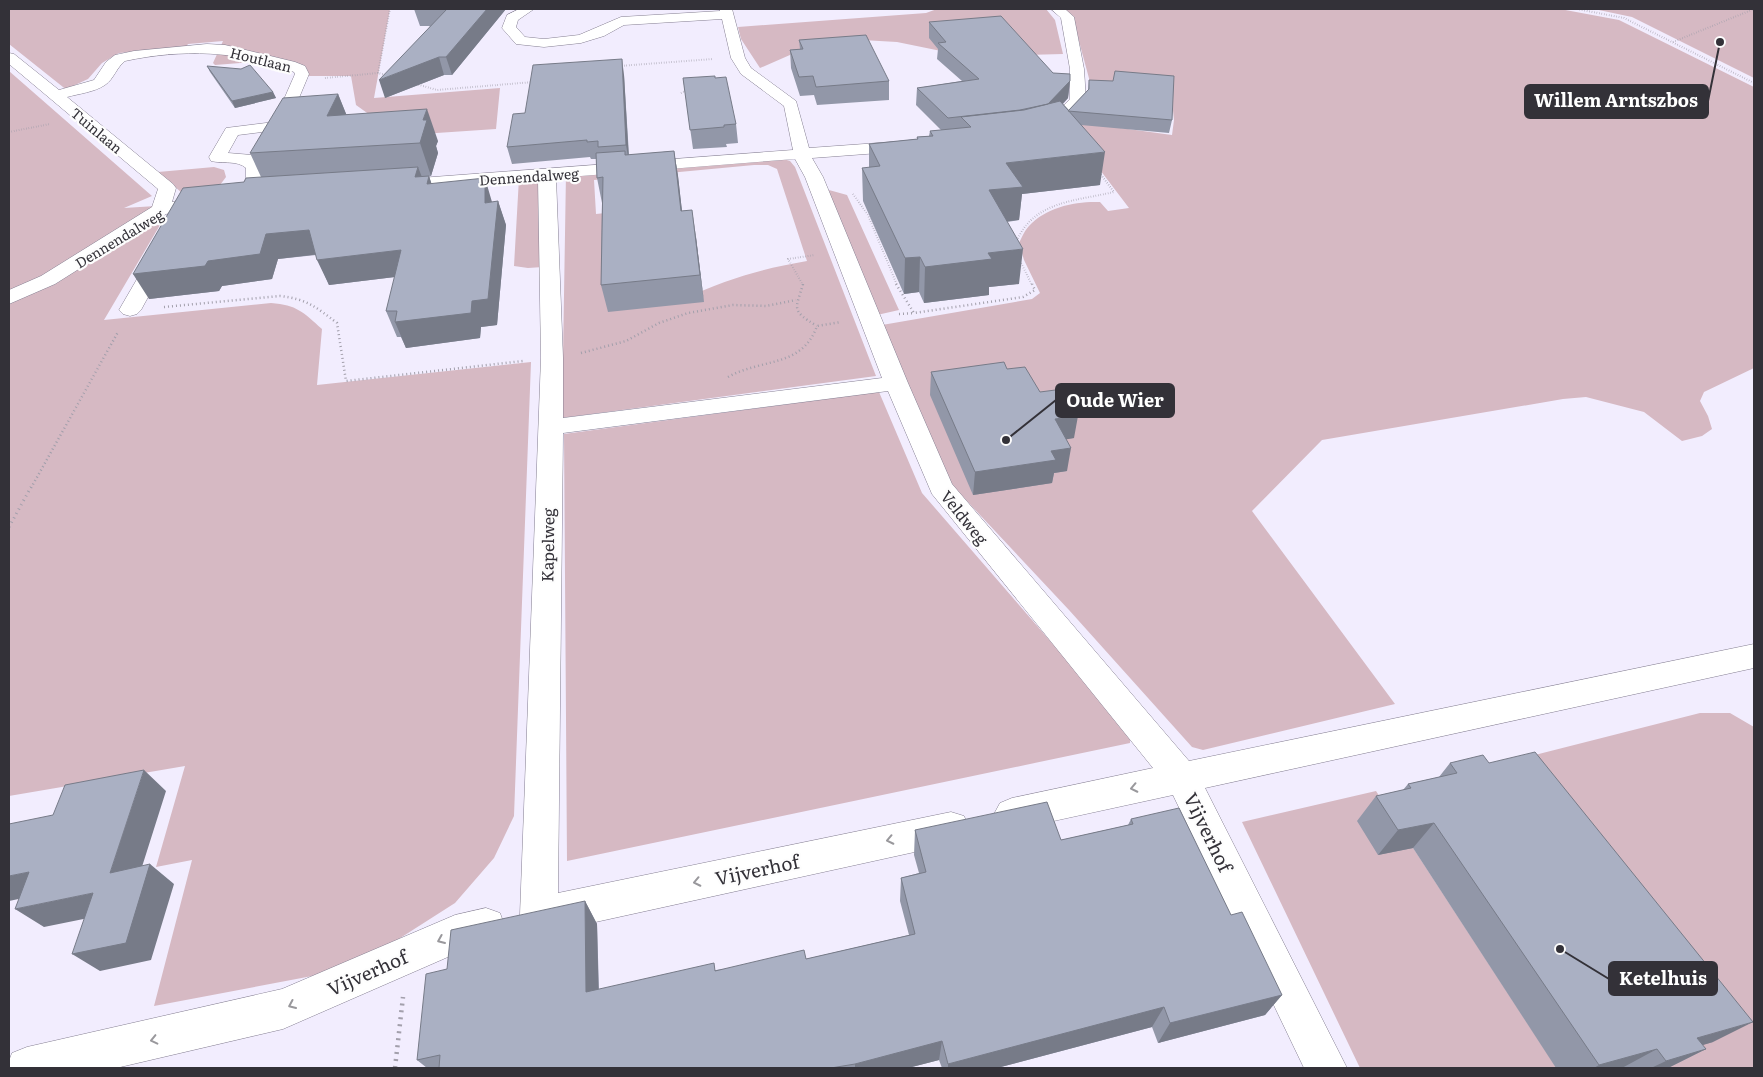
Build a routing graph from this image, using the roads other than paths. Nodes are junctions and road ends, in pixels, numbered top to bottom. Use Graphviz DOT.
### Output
graph roads {
  1 [pos="528,9"];
  2 [pos="1057,9"];
  3 [pos="726,12"];
  4 [pos="622,15"];
  5 [pos="9,57"];
  6 [pos="56,96"];
  7 [pos="1020,135"];
  8 [pos="923,145"];
  9 [pos="809,166"];
  10 [pos="547,175"];
  11 [pos="373,187"];
  12 [pos="267,194"];
  13 [pos="248,195"];
  14 [pos="189,203"];
  15 [pos="160,210"];
  16 [pos="9,298"];
  17 [pos="130,310"];
  18 [pos="896,383"];
  19 [pos="550,427"];
  20 [pos="1754,656"];
  21 [pos="1182,778"];
  22 [pos="539,915"];
  23 [pos="27,1068"];
  24 [pos="1326,1068"];
  1 -- 4 [label="lane"];
  2 -- 7 [label="lane"];
  3 -- 4 [label="lane"];
  3 -- 9 [label="lane, Veldweg"];
  5 -- 6 [label="lane, Tuinlaan"];
  6 -- 13 [label="lane, Houtlaan"];
  6 -- 15 [label="lane, Tuinlaan"];
  8 -- 9 [label="lane, Dennendalweg"];
  9 -- 10 [label="lane, Dennendalweg"];
  9 -- 18 [label="lane, Veldweg"];
  10 -- 11 [label="lane, Dennendalweg"];
  10 -- 19 [label="lane, Kapelweg"];
  12 -- 13 [label="lane, Dennendalweg"];
  13 -- 14 [label="lane, Dennendalweg"];
  14 -- 15 [label="lane, Dennendalweg"];
  14 -- 17 [label="lane"];
  15 -- 16 [label="lane, Dennendalweg"];
  18 -- 19 [label="lane"];
  18 -- 21 [label="lane, Veldweg"];
  19 -- 22 [label="lane, Kapelweg"];
  20 -- 21 [label="lane"];
  21 -- 22 [label="lane, Vijverhof, one-way"];
  21 -- 24 [label="lane, Vijverhof"];
  22 -- 23 [label="lane, Vijverhof, one-way"];
}
